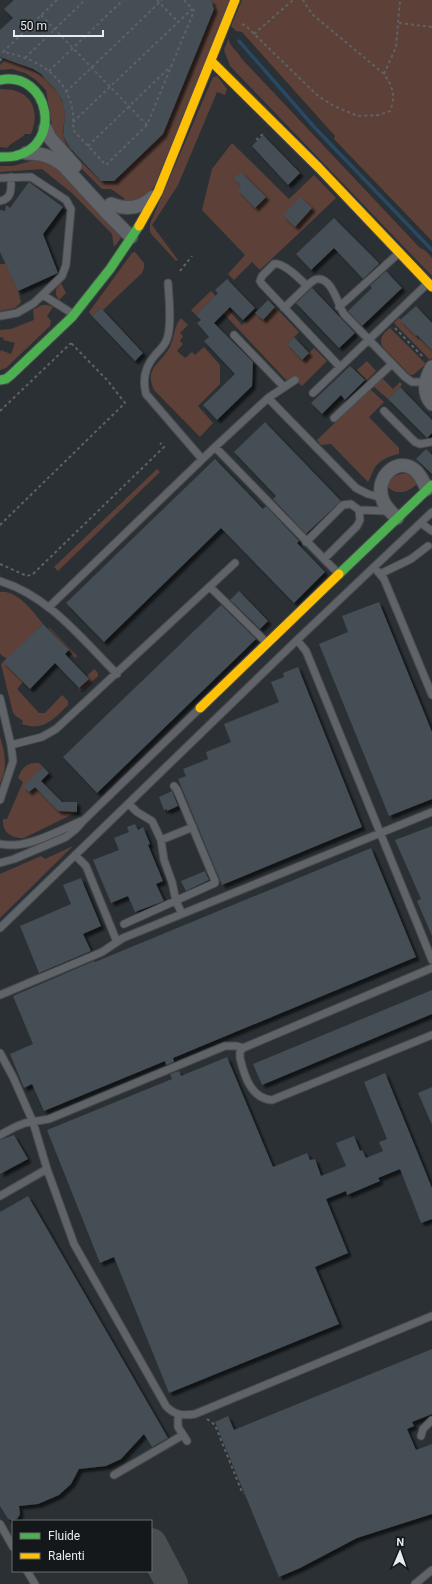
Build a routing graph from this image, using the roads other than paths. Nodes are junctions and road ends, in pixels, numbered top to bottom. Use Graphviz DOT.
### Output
graph roads {
  1 [pos="235,0"];
  2 [pos="211,61"];
  3 [pos="0,80"];
  4 [pos="45,128"];
  5 [pos="26,153"];
  6 [pos="0,157"];
  7 [pos="11,177"];
  8 [pos="0,178"];
  9 [pos="158,192"];
  10 [pos="0,201"];
  11 [pos="111,204"];
  12 [pos="133,233"];
  13 [pos="399,253"];
  14 [pos="168,283"];
  15 [pos="430,285"];
  16 [pos="307,286"];
  17 [pos="43,295"];
  18 [pos="339,307"];
  19 [pos="284,308"];
  20 [pos="74,314"];
  21 [pos="0,316"];
  22 [pos="234,335"];
  23 [pos="369,340"];
  24 [pos="392,364"];
  25 [pos="430,365"];
  26 [pos="340,367"];
  27 [pos="0,380"];
  28 [pos="295,380"];
  29 [pos="426,382"];
  30 [pos="284,387"];
  31 [pos="313,393"];
  32 [pos="268,398"];
  33 [pos="432,404"];
  34 [pos="384,411"];
  35 [pos="334,418"];
  36 [pos="432,442"];
  37 [pos="215,447"];
  38 [pos="202,459"];
  39 [pos="430,487"];
  40 [pos="382,498"];
  41 [pos="359,510"];
  42 [pos="432,512"];
  43 [pos="393,514"];
  44 [pos="421,523"];
  45 [pos="432,531"];
  46 [pos="306,542"];
  47 [pos="428,546"];
  48 [pos="324,559"];
  49 [pos="236,563"];
  50 [pos="374,567"];
  51 [pos="339,574"];
  52 [pos="380,574"];
  53 [pos="0,580"];
  54 [pos="210,587"];
  55 [pos="50,607"];
  56 [pos="297,640"];
  57 [pos="267,643"];
  58 [pos="117,674"];
  59 [pos="432,695"];
  60 [pos="0,698"];
  61 [pos="200,708"];
  62 [pos="11,745"];
  63 [pos="174,786"];
  64 [pos="0,800"];
  65 [pos="129,804"];
  66 [pos="432,812"];
  67 [pos="84,820"];
  68 [pos="193,827"];
  69 [pos="380,834"];
  70 [pos="161,840"];
  71 [pos="0,844"];
  72 [pos="75,855"];
  73 [pos="0,863"];
  74 [pos="176,901"];
  75 [pos="182,914"];
  76 [pos="124,924"];
  77 [pos="0,928"];
  78 [pos="117,942"];
  79 [pos="432,960"];
  80 [pos="432,968"];
  81 [pos="0,995"];
  82 [pos="432,1035"];
  83 [pos="243,1048"];
  84 [pos="0,1053"];
  85 [pos="33,1122"];
  86 [pos="0,1135"];
  87 [pos="47,1169"];
  88 [pos="0,1196"];
  89 [pos="432,1316"];
  90 [pos="178,1414"];
  91 [pos="432,1420"];
  92 [pos="183,1435"];
  93 [pos="421,1436"];
  94 [pos="187,1442"];
  95 [pos="114,1475"];
  96 [pos="0,1524"];
  97 [pos="12,1545"];
  98 [pos="432,1570"];
  99 [pos="28,1572"];
  100 [pos="35,1584"];
  101 [pos="416,1584"];
  1 -- 2 [label="street"];
  2 -- 9 [label="street"];
  2 -- 13 [label="street"];
  3 -- 4 [label="street"];
  4 -- 5 [label="street"];
  4 -- 11 [label="street"];
  5 -- 6 [label="street"];
  5 -- 12 [label="street"];
  7 -- 8 [label="lane"];
  7 -- 10 [label="lane"];
  7 -- 17 [label="lane"];
  9 -- 11 [label="street"];
  9 -- 12 [label="street"];
  11 -- 12 [label="street"];
  12 -- 20 [label="street"];
  13 -- 15 [label="street"];
  13 -- 18 [label="lane"];
  14 -- 38 [label="lane"];
  15 -- 23 [label="lane"];
  16 -- 18 [label="lane"];
  16 -- 19 [label="lane"];
  16 -- 19 [label="lane"];
  17 -- 20 [label="lane"];
  17 -- 21 [label="lane"];
  18 -- 23 [label="lane"];
  19 -- 26 [label="lane"];
  20 -- 27 [label="street"];
  22 -- 30 [label="lane"];
  23 -- 24 [label="lane"];
  23 -- 26 [label="lane"];
  24 -- 29 [label="lane"];
  24 -- 35 [label="lane"];
  25 -- 29 [label="street"];
  26 -- 31 [label="lane"];
  28 -- 30 [label="lane"];
  29 -- 33 [label="street"];
  30 -- 32 [label="lane"];
  32 -- 37 [label="lane"];
  32 -- 40 [label="lane"];
  34 -- 36 [label="lane"];
  37 -- 38 [label="lane"];
  37 -- 46 [label="lane"];
  38 -- 55 [label="lane"];
  39 -- 40 [label="street"];
  39 -- 43 [label="street"];
  40 -- 43 [label="street"];
  41 -- 43 [label="lane"];
  41 -- 46 [label="lane"];
  41 -- 48 [label="lane"];
  42 -- 44 [label="lane"];
  43 -- 51 [label="street"];
  44 -- 45 [label="lane"];
  44 -- 50 [label="lane"];
  46 -- 48 [label="lane"];
  47 -- 52 [label="lane"];
  48 -- 51 [label="lane"];
  49 -- 54 [label="lane"];
  50 -- 52 [label="lane"];
  50 -- 56 [label="lane"];
  51 -- 57 [label="street"];
  52 -- 59 [label="lane"];
  53 -- 55 [label="lane"];
  54 -- 57 [label="lane"];
  54 -- 58 [label="lane"];
  55 -- 58 [label="lane"];
  56 -- 65 [label="lane"];
  56 -- 69 [label="lane"];
  57 -- 61 [label="street"];
  58 -- 62 [label="lane"];
  60 -- 62 [label="lane"];
  61 -- 67 [label="lane"];
  62 -- 64 [label="lane"];
  63 -- 68 [label="lane"];
  65 -- 70 [label="lane"];
  65 -- 72 [label="lane"];
  66 -- 69 [label="lane"];
  67 -- 71 [label="lane"];
  67 -- 73 [label="lane"];
  68 -- 70 [label="lane"];
  68 -- 74 [label="lane"];
  69 -- 75 [label="lane"];
  69 -- 79 [label="lane"];
  70 -- 74 [label="lane"];
  72 -- 77 [label="lane"];
  72 -- 78 [label="lane"];
  74 -- 75 [label="lane"];
  74 -- 76 [label="lane"];
  75 -- 78 [label="lane"];
  78 -- 81 [label="lane"];
  80 -- 83 [label="lane"];
  82 -- 83 [label="lane"];
  83 -- 85 [label="lane"];
  84 -- 85 [label="lane"];
  85 -- 86 [label="lane"];
  85 -- 87 [label="lane"];
  87 -- 88 [label="lane"];
  87 -- 90 [label="lane"];
  89 -- 90 [label="lane"];
  90 -- 92 [label="lane"];
  91 -- 93 [label="lane"];
  92 -- 94 [label="lane"];
  92 -- 95 [label="lane"];
  96 -- 97 [label="lane"];
  98 -- 101 [label="lane"];
  99 -- 100 [label="lane"];
}
